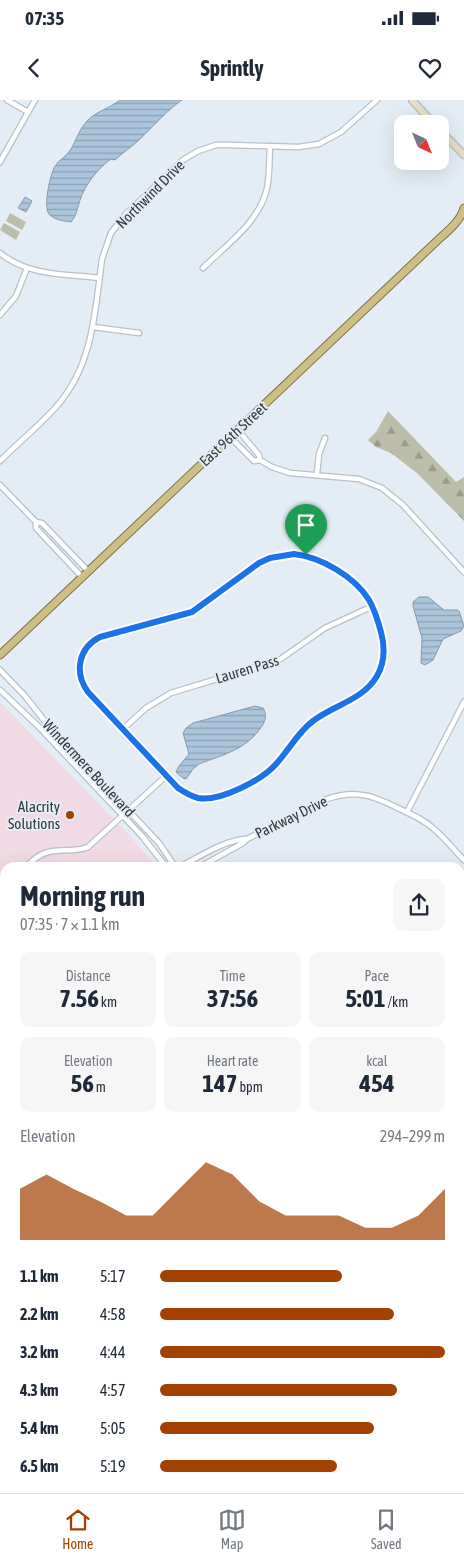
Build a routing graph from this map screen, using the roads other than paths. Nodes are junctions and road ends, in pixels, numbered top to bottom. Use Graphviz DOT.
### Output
graph roads {
  1 [pos="7,100"];
  2 [pos="35,100"];
  3 [pos="375,100"];
  4 [pos="412,100"];
  5 [pos="28,112"];
  6 [pos="426,115"];
  7 [pos="449,139"];
  8 [pos="270,146"];
  9 [pos="464,155"];
  10 [pos="0,162"];
  11 [pos="464,211"];
  12 [pos="0,253"];
  13 [pos="27,268"];
  14 [pos="203,268"];
  15 [pos="99,278"];
  16 [pos="0,315"];
  17 [pos="93,327"];
  18 [pos="139,333"];
  19 [pos="238,430"];
  20 [pos="230,437"];
  21 [pos="325,438"];
  22 [pos="260,460"];
  23 [pos="0,461"];
  24 [pos="317,474"];
  25 [pos="0,485"];
  26 [pos="36,522"];
  27 [pos="88,571"];
  28 [pos="464,572"];
  29 [pos="82,577"];
  30 [pos="372,606"];
  31 [pos="0,655"];
  32 [pos="0,670"];
  33 [pos="0,690"];
  34 [pos="464,702"];
  35 [pos="462,710"];
  36 [pos="122,729"];
  37 [pos="166,776"];
  38 [pos="129,810"];
  39 [pos="407,812"];
  40 [pos="123,816"];
  41 [pos="247,839"];
  42 [pos="464,860"];
  43 [pos="32,862"];
  44 [pos="162,862"];
  45 [pos="173,862"];
  46 [pos="189,862"];
  47 [pos="209,862"];
  1 -- 5 [label="street"];
  2 -- 5 [label="street"];
  3 -- 8 [label="street, Northwind Drive"];
  4 -- 6 [label="street"];
  5 -- 10 [label="street"];
  7 -- 9 [label="street"];
  8 -- 14 [label="street"];
  8 -- 15 [label="street, Northwind Drive"];
  11 -- 19 [label="main road, East 96th Street"];
  12 -- 13 [label="street"];
  13 -- 15 [label="street"];
  13 -- 16 [label="street"];
  15 -- 17 [label="street, Northwind Drive"];
  17 -- 18 [label="street"];
  17 -- 23 [label="street, Northwind Drive"];
  19 -- 20 [label="main road, East 96th Street"];
  19 -- 22 [label="street"];
  20 -- 22 [label="street"];
  20 -- 27 [label="main road, East 96th Street"];
  21 -- 24 [label="street"];
  22 -- 24 [label="street"];
  24 -- 28 [label="street"];
  25 -- 26 [label="street"];
  26 -- 27 [label="street"];
  26 -- 29 [label="street"];
  27 -- 29 [label="main road, East 96th Street"];
  29 -- 31 [label="main road, East 96th Street"];
  30 -- 36 [label="street, Lauren Pass"];
  30 -- 36 [label="street"];
  30 -- 37 [label="street"];
  32 -- 38 [label="street, Windermere Boulevard"];
  33 -- 40 [label="street, Windermere Boulevard"];
  34 -- 35 [label="street"];
  35 -- 39 [label="street"];
  36 -- 37 [label="street"];
  37 -- 38 [label="street"];
  38 -- 40 [label="street"];
  38 -- 45 [label="street, Windermere Boulevard"];
  39 -- 41 [label="street, Parkway Drive"];
  39 -- 42 [label="street, Parkway Drive"];
  40 -- 43 [label="street"];
  40 -- 44 [label="street, Windermere Boulevard"];
  41 -- 46 [label="street, Parkway Drive"];
  41 -- 47 [label="street, Parkway Drive"];
}
